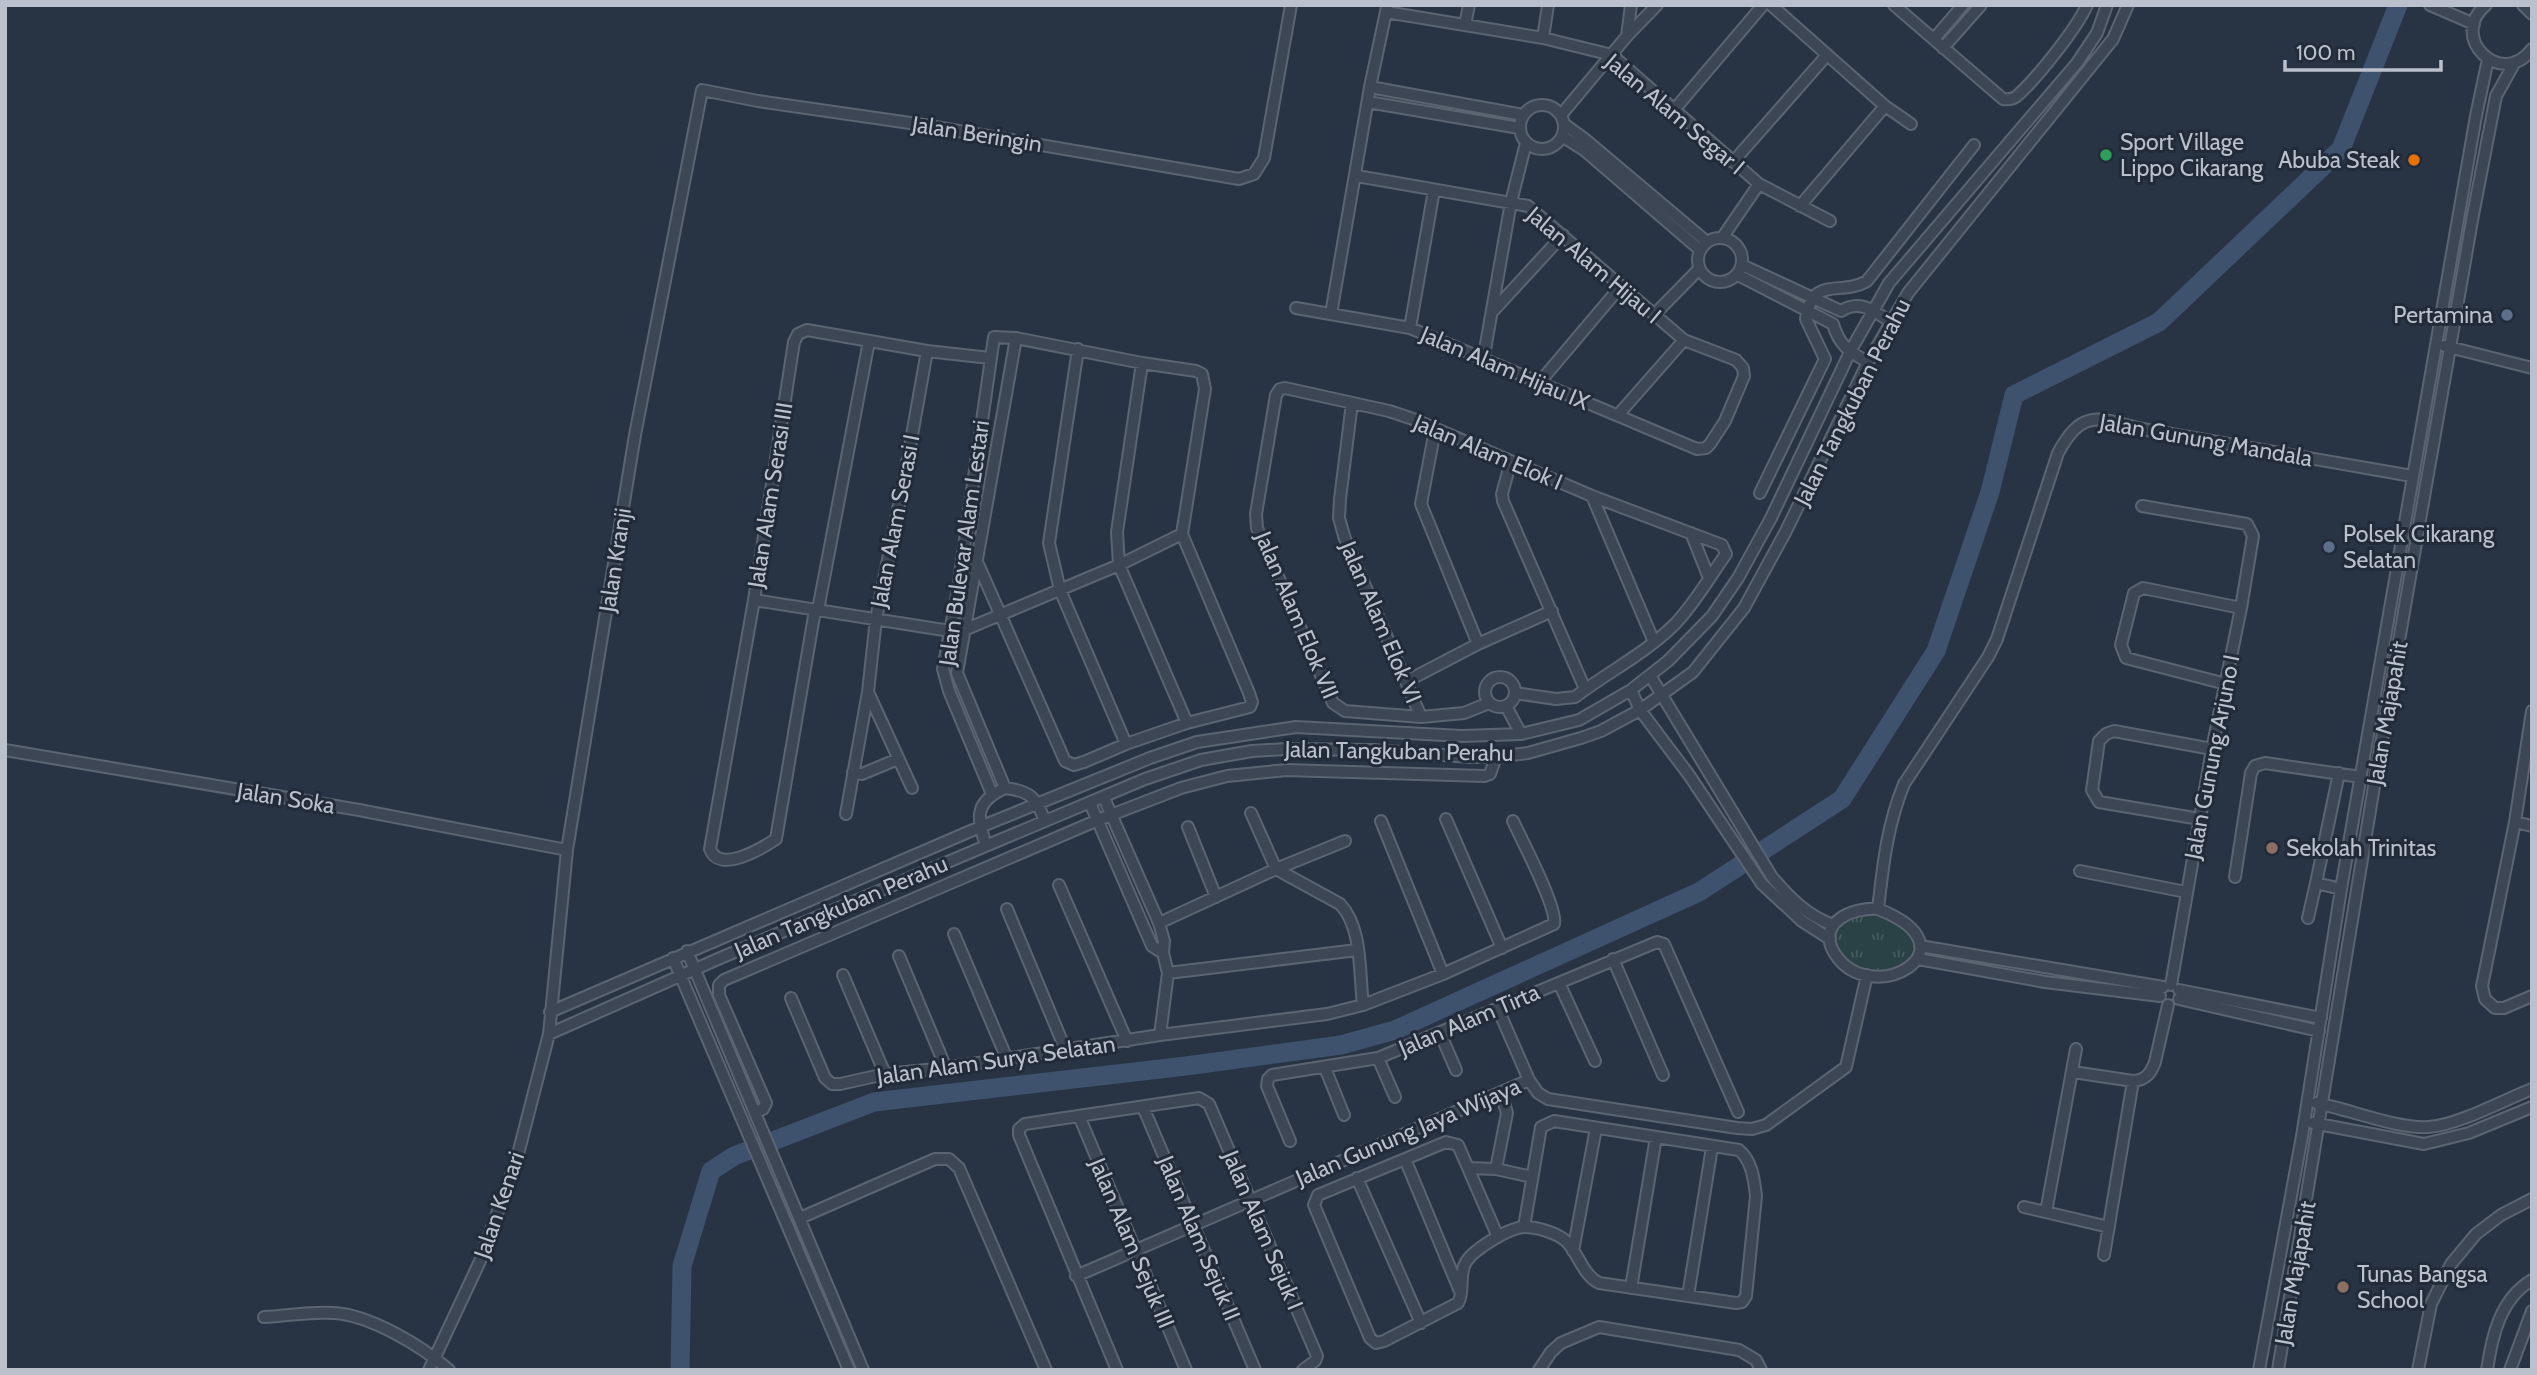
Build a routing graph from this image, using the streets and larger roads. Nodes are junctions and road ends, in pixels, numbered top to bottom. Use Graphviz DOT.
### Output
graph roads {
  1 [pos="1291,5"];
  2 [pos="1469,5"];
  3 [pos="1548,5"];
  4 [pos="1631,5"];
  5 [pos="1657,5"];
  6 [pos="1763,5"];
  7 [pos="1771,5"];
  8 [pos="1894,5"];
  9 [pos="1963,5"];
  10 [pos="1981,5"];
  11 [pos="2087,5"];
  12 [pos="2107,5"];
  13 [pos="2128,5"];
  14 [pos="2486,5"];
  15 [pos="2432,6"];
  16 [pos="1387,8"];
  17 [pos="2474,24"];
  18 [pos="1465,25"];
  19 [pos="1627,36"];
  20 [pos="1543,38"];
  21 [pos="1934,39"];
  22 [pos="1943,48"];
  23 [pos="2532,49"];
  24 [pos="1612,55"];
  25 [pos="1827,55"];
  26 [pos="2488,59"];
  27 [pos="2515,62"];
  28 [pos="1370,87"];
  29 [pos="702,90"];
  30 [pos="1368,102"];
  31 [pos="1885,106"];
  32 [pos="1674,110"];
  33 [pos="1523,114"];
  34 [pos="1911,124"];
  35 [pos="1563,125"];
  36 [pos="1519,128"];
  37 [pos="1526,143"];
  38 [pos="1974,145"];
  39 [pos="1733,162"];
  40 [pos="1357,176"];
  41 [pos="1759,184"];
  42 [pos="1434,190"];
  43 [pos="1511,202"];
  44 [pos="1800,206"];
  45 [pos="1830,221"];
  46 [pos="1563,235"];
  47 [pos="1722,238"];
  48 [pos="1703,246"];
  49 [pos="1699,269"];
  50 [pos="1740,270"];
  51 [pos="1621,286"];
  52 [pos="1813,297"];
  53 [pos="1296,308"];
  54 [pos="1807,310"];
  55 [pos="1874,310"];
  56 [pos="1493,311"];
  57 [pos="1841,311"];
  58 [pos="1331,314"];
  59 [pos="1655,314"];
  60 [pos="1891,322"];
  61 [pos="1833,324"];
  62 [pos="1410,328"];
  63 [pos="1016,338"];
  64 [pos="1684,340"];
  65 [pos="869,341"];
  66 [pos="2436,344"];
  67 [pos="2452,348"];
  68 [pos="1078,349"];
  69 [pos="927,351"];
  70 [pos="1850,352"];
  71 [pos="990,358"];
  72 [pos="1483,361"];
  73 [pos="1868,362"];
  74 [pos="1142,363"];
  75 [pos="2532,368"];
  76 [pos="1539,383"];
  77 [pos="1280,389"];
  78 [pos="1352,402"];
  79 [pos="1618,415"];
  80 [pos="1435,430"];
  81 [pos="1706,448"];
  82 [pos="1511,461"];
  83 [pos="2408,475"];
  84 [pos="1760,493"];
  85 [pos="1592,496"];
  86 [pos="2142,506"];
  87 [pos="1771,518"];
  88 [pos="1787,530"];
  89 [pos="1691,533"];
  90 [pos="1182,534"];
  91 [pos="978,564"];
  92 [pos="1119,565"];
  93 [pos="1709,578"];
  94 [pos="1060,590"];
  95 [pos="754,600"];
  96 [pos="2241,608"];
  97 [pos="816,610"];
  98 [pos="1552,611"];
  99 [pos="1001,614"];
  100 [pos="876,619"];
  101 [pos="964,630"];
  102 [pos="950,631"];
  103 [pos="1654,642"];
  104 [pos="1478,645"];
  105 [pos="1651,677"];
  106 [pos="1407,681"];
  107 [pos="2226,684"];
  108 [pos="1586,688"];
  109 [pos="1631,690"];
  110 [pos="867,692"];
  111 [pos="1515,693"];
  112 [pos="1662,694"];
  113 [pos="1489,703"];
  114 [pos="1506,706"];
  115 [pos="1640,710"];
  116 [pos="2532,711"];
  117 [pos="1421,717"];
  118 [pos="1187,723"];
  119 [pos="1373,730"];
  120 [pos="1521,734"];
  121 [pos="1126,744"];
  122 [pos="2366,747"];
  123 [pos="1287,749"];
  124 [pos="2212,749"];
  125 [pos="5,750"];
  126 [pos="1374,750"];
  127 [pos="2380,750"];
  128 [pos="1496,757"];
  129 [pos="898,758"];
  130 [pos="1703,764"];
  131 [pos="1286,770"];
  132 [pos="853,772"];
  133 [pos="2339,773"];
  134 [pos="1689,775"];
  135 [pos="2361,776"];
  136 [pos="1004,784"];
  137 [pos="912,788"];
  138 [pos="990,789"];
  139 [pos="1104,798"];
  140 [pos="1090,803"];
  141 [pos="1038,804"];
  142 [pos="1251,813"];
  143 [pos="846,814"];
  144 [pos="1111,815"];
  145 [pos="2200,819"];
  146 [pos="1098,820"];
  147 [pos="1446,820"];
  148 [pos="1045,821"];
  149 [pos="1381,821"];
  150 [pos="1513,821"];
  151 [pos="2515,822"];
  152 [pos="2532,826"];
  153 [pos="980,827"];
  154 [pos="1188,827"];
  155 [pos="1345,841"];
  156 [pos="986,846"];
  157 [pos="567,850"];
  158 [pos="1130,859"];
  159 [pos="1117,864"];
  160 [pos="1276,869"];
  161 [pos="2080,872"];
  162 [pos="2235,877"];
  163 [pos="2315,883"];
  164 [pos="1059,885"];
  165 [pos="2341,889"];
  166 [pos="2186,891"];
  167 [pos="1216,897"];
  168 [pos="839,908"];
  169 [pos="1007,909"];
  170 [pos="1878,909"];
  171 [pos="2308,918"];
  172 [pos="808,921"];
  173 [pos="1159,923"];
  174 [pos="1833,925"];
  175 [pos="833,932"];
  176 [pos="954,934"];
  177 [pos="1830,939"];
  178 [pos="1920,946"];
  179 [pos="1502,948"];
  180 [pos="1357,950"];
  181 [pos="687,951"];
  182 [pos="1163,953"];
  183 [pos="899,956"];
  184 [pos="673,958"];
  185 [pos="1613,959"];
  186 [pos="1918,959"];
  187 [pos="695,970"];
  188 [pos="1168,973"];
  189 [pos="1443,974"];
  190 [pos="843,975"];
  191 [pos="1867,975"];
  192 [pos="680,977"];
  193 [pos="1559,983"];
  194 [pos="2170,994"];
  195 [pos="2532,996"];
  196 [pos="791,998"];
  197 [pos="1363,1005"];
  198 [pos="1497,1009"];
  199 [pos="550,1012"];
  200 [pos="2321,1018"];
  201 [pos="2319,1031"];
  202 [pos="1440,1033"];
  203 [pos="549,1034"];
  204 [pos="1160,1035"];
  205 [pos="1126,1041"];
  206 [pos="2076,1049"];
  207 [pos="1066,1051"];
  208 [pos="1378,1058"];
  209 [pos="1007,1059"];
  210 [pos="1595,1061"];
  211 [pos="947,1068"];
  212 [pos="1325,1068"];
  213 [pos="1456,1070"];
  214 [pos="2073,1072"];
  215 [pos="885,1074"];
  216 [pos="1663,1075"];
  217 [pos="1529,1080"];
  218 [pos="2133,1081"];
  219 [pos="2532,1089"];
  220 [pos="1501,1093"];
  221 [pos="1395,1097"];
  222 [pos="2306,1102"];
  223 [pos="2322,1105"];
  224 [pos="1143,1107"];
  225 [pos="2532,1107"];
  226 [pos="755,1112"];
  227 [pos="1738,1112"];
  228 [pos="1344,1115"];
  229 [pos="1079,1116"];
  230 [pos="2304,1121"];
  231 [pos="2320,1124"];
  232 [pos="1596,1128"];
  233 [pos="1656,1137"];
  234 [pos="1290,1141"];
  235 [pos="1712,1147"];
  236 [pos="1405,1159"];
  237 [pos="1468,1168"];
  238 [pos="1496,1170"];
  239 [pos="1357,1178"];
  240 [pos="1532,1178"];
  241 [pos="2532,1199"];
  242 [pos="1249,1200"];
  243 [pos="2024,1207"];
  244 [pos="2046,1212"];
  245 [pos="800,1218"];
  246 [pos="1193,1225"];
  247 [pos="1524,1227"];
  248 [pos="2109,1227"];
  249 [pos="1497,1237"];
  250 [pos="1136,1251"];
  251 [pos="1573,1251"];
  252 [pos="2104,1255"];
  253 [pos="1076,1276"];
  254 [pos="2532,1280"];
  255 [pos="1631,1288"];
  256 [pos="1460,1291"];
  257 [pos="1688,1296"];
  258 [pos="2532,1311"];
  259 [pos="264,1317"];
  260 [pos="1421,1323"];
  261 [pos="436,1358"];
  262 [pos="429,1370"];
  263 [pos="449,1370"];
  264 [pos="849,1370"];
  265 [pos="863,1370"];
  266 [pos="1046,1370"];
  267 [pos="1117,1370"];
  268 [pos="1186,1370"];
  269 [pos="1255,1370"];
  270 [pos="1303,1370"];
  271 [pos="1539,1370"];
  272 [pos="1761,1370"];
  273 [pos="2259,1370"];
  274 [pos="2278,1370"];
  275 [pos="2418,1370"];
  276 [pos="2487,1370"];
  277 [pos="2510,1370"];
  1 -- 29 [label="street, Jalan Beringin"];
  2 -- 18 [label="street"];
  3 -- 20 [label="street"];
  4 -- 19 [label="street"];
  5 -- 19 [label="street"];
  6 -- 32 [label="street"];
  7 -- 25 [label="street"];
  8 -- 21 [label="street"];
  9 -- 21 [label="street"];
  10 -- 22 [label="street"];
  11 -- 22 [label="street"];
  12 -- 55 [label="street, Jalan Tangkuban Perahu"];
  13 -- 60 [label="street, Jalan Tangkuban Perahu"];
  14 -- 17 [label="street"];
  15 -- 17 [label="street"];
  16 -- 18 [label="street, Jalan Alam Segar I"];
  16 -- 28 [label="street"];
  17 -- 26 [label="street"];
  18 -- 20 [label="street, Jalan Alam Segar I"];
  19 -- 24 [label="street"];
  20 -- 24 [label="street, Jalan Alam Segar I"];
  21 -- 22 [label="street"];
  23 -- 27 [label="street"];
  24 -- 32 [label="street, Jalan Alam Segar I"];
  24 -- 35 [label="street"];
  25 -- 31 [label="street"];
  25 -- 39 [label="street"];
  26 -- 27 [label="street"];
  26 -- 66 [label="street, Jalan Majapahit"];
  27 -- 67 [label="street, Jalan Majapahit"];
  28 -- 30 [label="street"];
  28 -- 33 [label="street"];
  29 -- 157 [label="street, Jalan Kranji"];
  30 -- 36 [label="street"];
  30 -- 40 [label="street"];
  31 -- 34 [label="street"];
  31 -- 44 [label="street"];
  32 -- 39 [label="street, Jalan Alam Segar I"];
  33 -- 35 [label="street"];
  33 -- 36 [label="street"];
  35 -- 37 [label="street"];
  35 -- 48 [label="street"];
  36 -- 37 [label="street"];
  37 -- 43 [label="street"];
  38 -- 52 [label="street"];
  39 -- 41 [label="street, Jalan Alam Segar I"];
  40 -- 42 [label="street, Jalan Alam Hijau I"];
  40 -- 58 [label="street"];
  41 -- 44 [label="street, Jalan Alam Segar I"];
  41 -- 47 [label="street"];
  42 -- 43 [label="street, Jalan Alam Hijau I"];
  42 -- 62 [label="street"];
  43 -- 46 [label="street, Jalan Alam Hijau I"];
  43 -- 56 [label="street"];
  44 -- 45 [label="street, Jalan Alam Segar I"];
  46 -- 51 [label="street, Jalan Alam Hijau I"];
  46 -- 56 [label="street"];
  47 -- 48 [label="street"];
  47 -- 50 [label="street"];
  48 -- 49 [label="street"];
  49 -- 50 [label="street"];
  49 -- 59 [label="street"];
  50 -- 52 [label="street"];
  50 -- 54 [label="street"];
  51 -- 59 [label="street, Jalan Alam Hijau I"];
  51 -- 76 [label="street"];
  52 -- 54 [label="street"];
  52 -- 57 [label="street"];
  53 -- 58 [label="street, Jalan Alam Hijau IX"];
  54 -- 61 [label="street"];
  54 -- 84 [label="street"];
  55 -- 57 [label="street"];
  55 -- 60 [label="street"];
  55 -- 70 [label="street, Jalan Tangkuban Perahu"];
  56 -- 72 [label="street"];
  57 -- 61 [label="street"];
  58 -- 62 [label="street, Jalan Alam Hijau IX"];
  59 -- 64 [label="street, Jalan Alam Hijau I"];
  60 -- 73 [label="street, Jalan Tangkuban Perahu"];
  61 -- 70 [label="street"];
  62 -- 72 [label="street, Jalan Alam Hijau IX"];
  63 -- 68 [label="street"];
  63 -- 71 [label="street, Jalan Bulevar Alam Lestari"];
  63 -- 91 [label="street, Jalan Bulevar Alam Lestari"];
  64 -- 79 [label="street"];
  64 -- 81 [label="street, Jalan Alam Hijau I"];
  65 -- 69 [label="street, Jalan Alam Serasi III"];
  65 -- 95 [label="street, Jalan Alam Serasi III"];
  65 -- 97 [label="street"];
  66 -- 67 [label="street"];
  66 -- 83 [label="street, Jalan Majapahit"];
  67 -- 75 [label="street"];
  67 -- 127 [label="street, Jalan Majapahit"];
  68 -- 74 [label="street"];
  68 -- 94 [label="street"];
  69 -- 71 [label="street, Jalan Alam Serasi III"];
  69 -- 100 [label="street, Jalan Alam Serasi I"];
  70 -- 73 [label="street"];
  70 -- 87 [label="street, Jalan Tangkuban Perahu"];
  71 -- 102 [label="street, Jalan Bulevar Alam Lestari"];
  72 -- 76 [label="street, Jalan Alam Hijau IX"];
  73 -- 88 [label="street, Jalan Tangkuban Perahu"];
  74 -- 90 [label="street"];
  74 -- 92 [label="street"];
  76 -- 79 [label="street, Jalan Alam Hijau IX"];
  77 -- 78 [label="street, Jalan Alam Elok I"];
  77 -- 117 [label="street, Jalan Alam Elok VII"];
  78 -- 80 [label="street, Jalan Alam Elok I"];
  78 -- 106 [label="street, Jalan Alam Elok VI"];
  79 -- 81 [label="street, Jalan Alam Hijau IX"];
  80 -- 82 [label="street, Jalan Alam Elok I"];
  80 -- 104 [label="street"];
  82 -- 85 [label="street, Jalan Alam Elok I"];
  82 -- 98 [label="street"];
  83 -- 122 [label="street, Jalan Majapahit"];
  83 -- 170 [label="street, Jalan Gunung Mandala"];
  85 -- 89 [label="street, Jalan Alam Elok I"];
  85 -- 103 [label="street"];
  86 -- 96 [label="street, Jalan Gunung Arjuno I"];
  87 -- 88 [label="street"];
  87 -- 105 [label="street, Jalan Tangkuban Perahu"];
  88 -- 112 [label="street, Jalan Tangkuban Perahu"];
  89 -- 93 [label="street"];
  89 -- 93 [label="street, Jalan Alam Elok I"];
  90 -- 92 [label="street"];
  90 -- 118 [label="street"];
  91 -- 99 [label="street"];
  91 -- 101 [label="street, Jalan Bulevar Alam Lestari"];
  92 -- 94 [label="street"];
  92 -- 118 [label="street"];
  93 -- 103 [label="street"];
  94 -- 99 [label="street"];
  94 -- 121 [label="street"];
  95 -- 97 [label="street"];
  95 -- 97 [label="street, Jalan Alam Serasi III"];
  96 -- 107 [label="street, Jalan Gunung Arjuno I"];
  96 -- 107 [label="street"];
  97 -- 100 [label="street"];
  98 -- 104 [label="street"];
  98 -- 108 [label="street"];
  99 -- 101 [label="street"];
  99 -- 121 [label="street"];
  100 -- 102 [label="street"];
  100 -- 110 [label="street, Jalan Alam Serasi I"];
  101 -- 102 [label="street"];
  101 -- 136 [label="street, Jalan Bulevar Alam Lestari"];
  102 -- 138 [label="street, Jalan Bulevar Alam Lestari"];
  103 -- 108 [label="street"];
  104 -- 106 [label="street"];
  105 -- 109 [label="street, Jalan Tangkuban Perahu"];
  105 -- 112 [label="street"];
  106 -- 117 [label="street, Jalan Alam Elok VI"];
  107 -- 124 [label="street, Jalan Gunung Arjuno I"];
  108 -- 111 [label="street"];
  109 -- 115 [label="street"];
  109 -- 120 [label="street, Jalan Tangkuban Perahu"];
  110 -- 129 [label="street"];
  110 -- 132 [label="street, Jalan Alam Serasi I"];
  111 -- 113 [label="street"];
  111 -- 114 [label="street"];
  112 -- 115 [label="street, Jalan Tangkuban Perahu"];
  112 -- 130 [label="street"];
  113 -- 114 [label="street"];
  113 -- 117 [label="street"];
  114 -- 120 [label="street"];
  115 -- 128 [label="street, Jalan Tangkuban Perahu"];
  115 -- 134 [label="street"];
  116 -- 151 [label="street"];
  118 -- 121 [label="street"];
  119 -- 120 [label="street, Jalan Tangkuban Perahu"];
  119 -- 126 [label="street"];
  119 -- 141 [label="street, Jalan Tangkuban Perahu"];
  122 -- 127 [label="street"];
  122 -- 135 [label="street, Jalan Majapahit"];
  123 -- 126 [label="street, Jalan Tangkuban Perahu"];
  123 -- 131 [label="street"];
  123 -- 139 [label="street, Jalan Tangkuban Perahu"];
  124 -- 145 [label="street, Jalan Gunung Arjuno I"];
  124 -- 145 [label="street"];
  125 -- 157 [label="street, Jalan Soka"];
  126 -- 128 [label="street, Jalan Tangkuban Perahu"];
  127 -- 223 [label="street, Jalan Majapahit"];
  128 -- 131 [label="street"];
  129 -- 132 [label="street"];
  129 -- 137 [label="street"];
  130 -- 134 [label="street"];
  130 -- 174 [label="street"];
  131 -- 144 [label="street"];
  132 -- 143 [label="street, Jalan Alam Serasi I"];
  133 -- 135 [label="street"];
  133 -- 162 [label="street"];
  133 -- 163 [label="street"];
  134 -- 177 [label="street"];
  135 -- 165 [label="street, Jalan Majapahit"];
  136 -- 138 [label="street"];
  136 -- 141 [label="street"];
  138 -- 153 [label="street"];
  139 -- 140 [label="street, Jalan Tangkuban Perahu"];
  139 -- 144 [label="street"];
  140 -- 146 [label="street"];
  140 -- 148 [label="street, Jalan Tangkuban Perahu"];
  141 -- 148 [label="street"];
  141 -- 153 [label="street, Jalan Tangkuban Perahu"];
  142 -- 160 [label="street"];
  144 -- 146 [label="street"];
  144 -- 158 [label="street"];
  145 -- 166 [label="street, Jalan Gunung Arjuno I"];
  146 -- 159 [label="street"];
  146 -- 175 [label="street"];
  147 -- 179 [label="street"];
  148 -- 156 [label="street, Jalan Tangkuban Perahu"];
  149 -- 189 [label="street"];
  150 -- 179 [label="street, Jalan Alam Surya Selatan"];
  151 -- 152 [label="street"];
  151 -- 195 [label="street"];
  153 -- 156 [label="street"];
  153 -- 181 [label="street, Jalan Tangkuban Perahu"];
  154 -- 167 [label="street"];
  155 -- 160 [label="street"];
  156 -- 168 [label="street, Jalan Tangkuban Perahu"];
  157 -- 199 [label="street, Jalan Kranji"];
  158 -- 159 [label="street"];
  158 -- 173 [label="street"];
  159 -- 182 [label="street"];
  160 -- 167 [label="street"];
  160 -- 180 [label="street"];
  161 -- 166 [label="street"];
  163 -- 165 [label="street"];
  163 -- 171 [label="street"];
  164 -- 205 [label="street"];
  165 -- 200 [label="street, Jalan Majapahit"];
  166 -- 194 [label="street, Jalan Gunung Arjuno I"];
  167 -- 173 [label="street"];
  168 -- 172 [label="street, Jalan Tangkuban Perahu"];
  168 -- 175 [label="street"];
  169 -- 207 [label="street"];
  170 -- 174 [label="street"];
  170 -- 178 [label="street"];
  172 -- 175 [label="street"];
  172 -- 187 [label="street, Jalan Tangkuban Perahu"];
  173 -- 182 [label="street"];
  174 -- 177 [label="street"];
  175 -- 226 [label="street"];
  176 -- 209 [label="street"];
  177 -- 191 [label="street"];
  178 -- 186 [label="street"];
  178 -- 194 [label="street"];
  179 -- 189 [label="street, Jalan Alam Surya Selatan"];
  180 -- 188 [label="street"];
  180 -- 197 [label="street"];
  181 -- 184 [label="street, Jalan Tangkuban Perahu"];
  181 -- 187 [label="street"];
  182 -- 188 [label="street"];
  183 -- 211 [label="street"];
  184 -- 192 [label="street"];
  184 -- 199 [label="street, Jalan Tangkuban Perahu"];
  185 -- 193 [label="street, Jalan Alam Tirta"];
  185 -- 216 [label="street"];
  185 -- 227 [label="street, Jalan Alam Tirta"];
  186 -- 191 [label="street"];
  186 -- 194 [label="street"];
  187 -- 192 [label="street, Jalan Tangkuban Perahu"];
  187 -- 226 [label="street"];
  188 -- 204 [label="street"];
  189 -- 197 [label="street, Jalan Alam Surya Selatan"];
  190 -- 215 [label="street"];
  191 -- 217 [label="street, Jalan Gunung Jaya Wijaya"];
  192 -- 203 [label="street, Jalan Tangkuban Perahu"];
  192 -- 264 [label="street"];
  193 -- 198 [label="street, Jalan Alam Tirta"];
  193 -- 210 [label="street"];
  194 -- 200 [label="street"];
  194 -- 201 [label="street"];
  194 -- 218 [label="street, Jalan Gunung Arjuno I"];
  196 -- 215 [label="street, Jalan Alam Surya Selatan"];
  197 -- 204 [label="street, Jalan Alam Surya Selatan"];
  198 -- 202 [label="street, Jalan Alam Tirta"];
  198 -- 217 [label="street"];
  199 -- 203 [label="street, Jalan Kranji"];
  200 -- 201 [label="street, Jalan Majapahit"];
  201 -- 222 [label="street, Jalan Majapahit"];
  202 -- 208 [label="street, Jalan Alam Tirta"];
  202 -- 213 [label="street"];
  203 -- 261 [label="street, Jalan Kenari"];
  204 -- 205 [label="street, Jalan Alam Surya Selatan"];
  205 -- 207 [label="street, Jalan Alam Surya Selatan"];
  206 -- 214 [label="street"];
  207 -- 209 [label="street, Jalan Alam Surya Selatan"];
  208 -- 212 [label="street, Jalan Alam Tirta"];
  208 -- 221 [label="street"];
  209 -- 211 [label="street, Jalan Alam Surya Selatan"];
  211 -- 215 [label="street, Jalan Alam Surya Selatan"];
  212 -- 228 [label="street"];
  212 -- 234 [label="street, Jalan Alam Tirta"];
  214 -- 218 [label="street"];
  214 -- 244 [label="street"];
  217 -- 220 [label="street, Jalan Gunung Jaya Wijaya"];
  218 -- 248 [label="street"];
  219 -- 223 [label="street"];
  220 -- 238 [label="street"];
  220 -- 242 [label="street, Jalan Gunung Jaya Wijaya"];
  222 -- 223 [label="street"];
  222 -- 230 [label="street, Jalan Majapahit"];
  223 -- 231 [label="street, Jalan Majapahit"];
  224 -- 229 [label="street"];
  224 -- 242 [label="street, Jalan Alam Sejuk I"];
  224 -- 246 [label="street, Jalan Alam Sejuk II"];
  225 -- 231 [label="street"];
  226 -- 245 [label="street"];
  229 -- 250 [label="street, Jalan Alam Sejuk III"];
  229 -- 253 [label="street"];
  230 -- 231 [label="street"];
  230 -- 273 [label="street, Jalan Majapahit"];
  231 -- 274 [label="street, Jalan Majapahit"];
  232 -- 233 [label="street"];
  232 -- 240 [label="street"];
  232 -- 251 [label="street"];
  233 -- 235 [label="street"];
  233 -- 255 [label="street"];
  235 -- 257 [label="street"];
  235 -- 257 [label="street"];
  236 -- 237 [label="street"];
  236 -- 239 [label="street"];
  236 -- 256 [label="street"];
  237 -- 238 [label="street"];
  237 -- 249 [label="street"];
  238 -- 240 [label="street"];
  239 -- 260 [label="street"];
  239 -- 260 [label="street"];
  240 -- 247 [label="street"];
  241 -- 275 [label="street"];
  242 -- 246 [label="street, Jalan Gunung Jaya Wijaya"];
  242 -- 270 [label="street, Jalan Alam Sejuk I"];
  243 -- 244 [label="street"];
  244 -- 248 [label="street"];
  245 -- 265 [label="street"];
  245 -- 266 [label="street"];
  246 -- 250 [label="street, Jalan Gunung Jaya Wijaya"];
  246 -- 269 [label="street, Jalan Alam Sejuk II"];
  247 -- 249 [label="street"];
  247 -- 251 [label="street"];
  248 -- 252 [label="street"];
  249 -- 256 [label="street"];
  250 -- 253 [label="street, Jalan Gunung Jaya Wijaya"];
  250 -- 268 [label="street, Jalan Alam Sejuk III"];
  251 -- 255 [label="street"];
  253 -- 267 [label="street"];
  254 -- 276 [label="street"];
  255 -- 257 [label="street"];
  256 -- 260 [label="street"];
  258 -- 277 [label="street"];
  259 -- 261 [label="street"];
  261 -- 262 [label="street, Jalan Kenari"];
  261 -- 263 [label="street"];
  271 -- 272 [label="street"];
}
